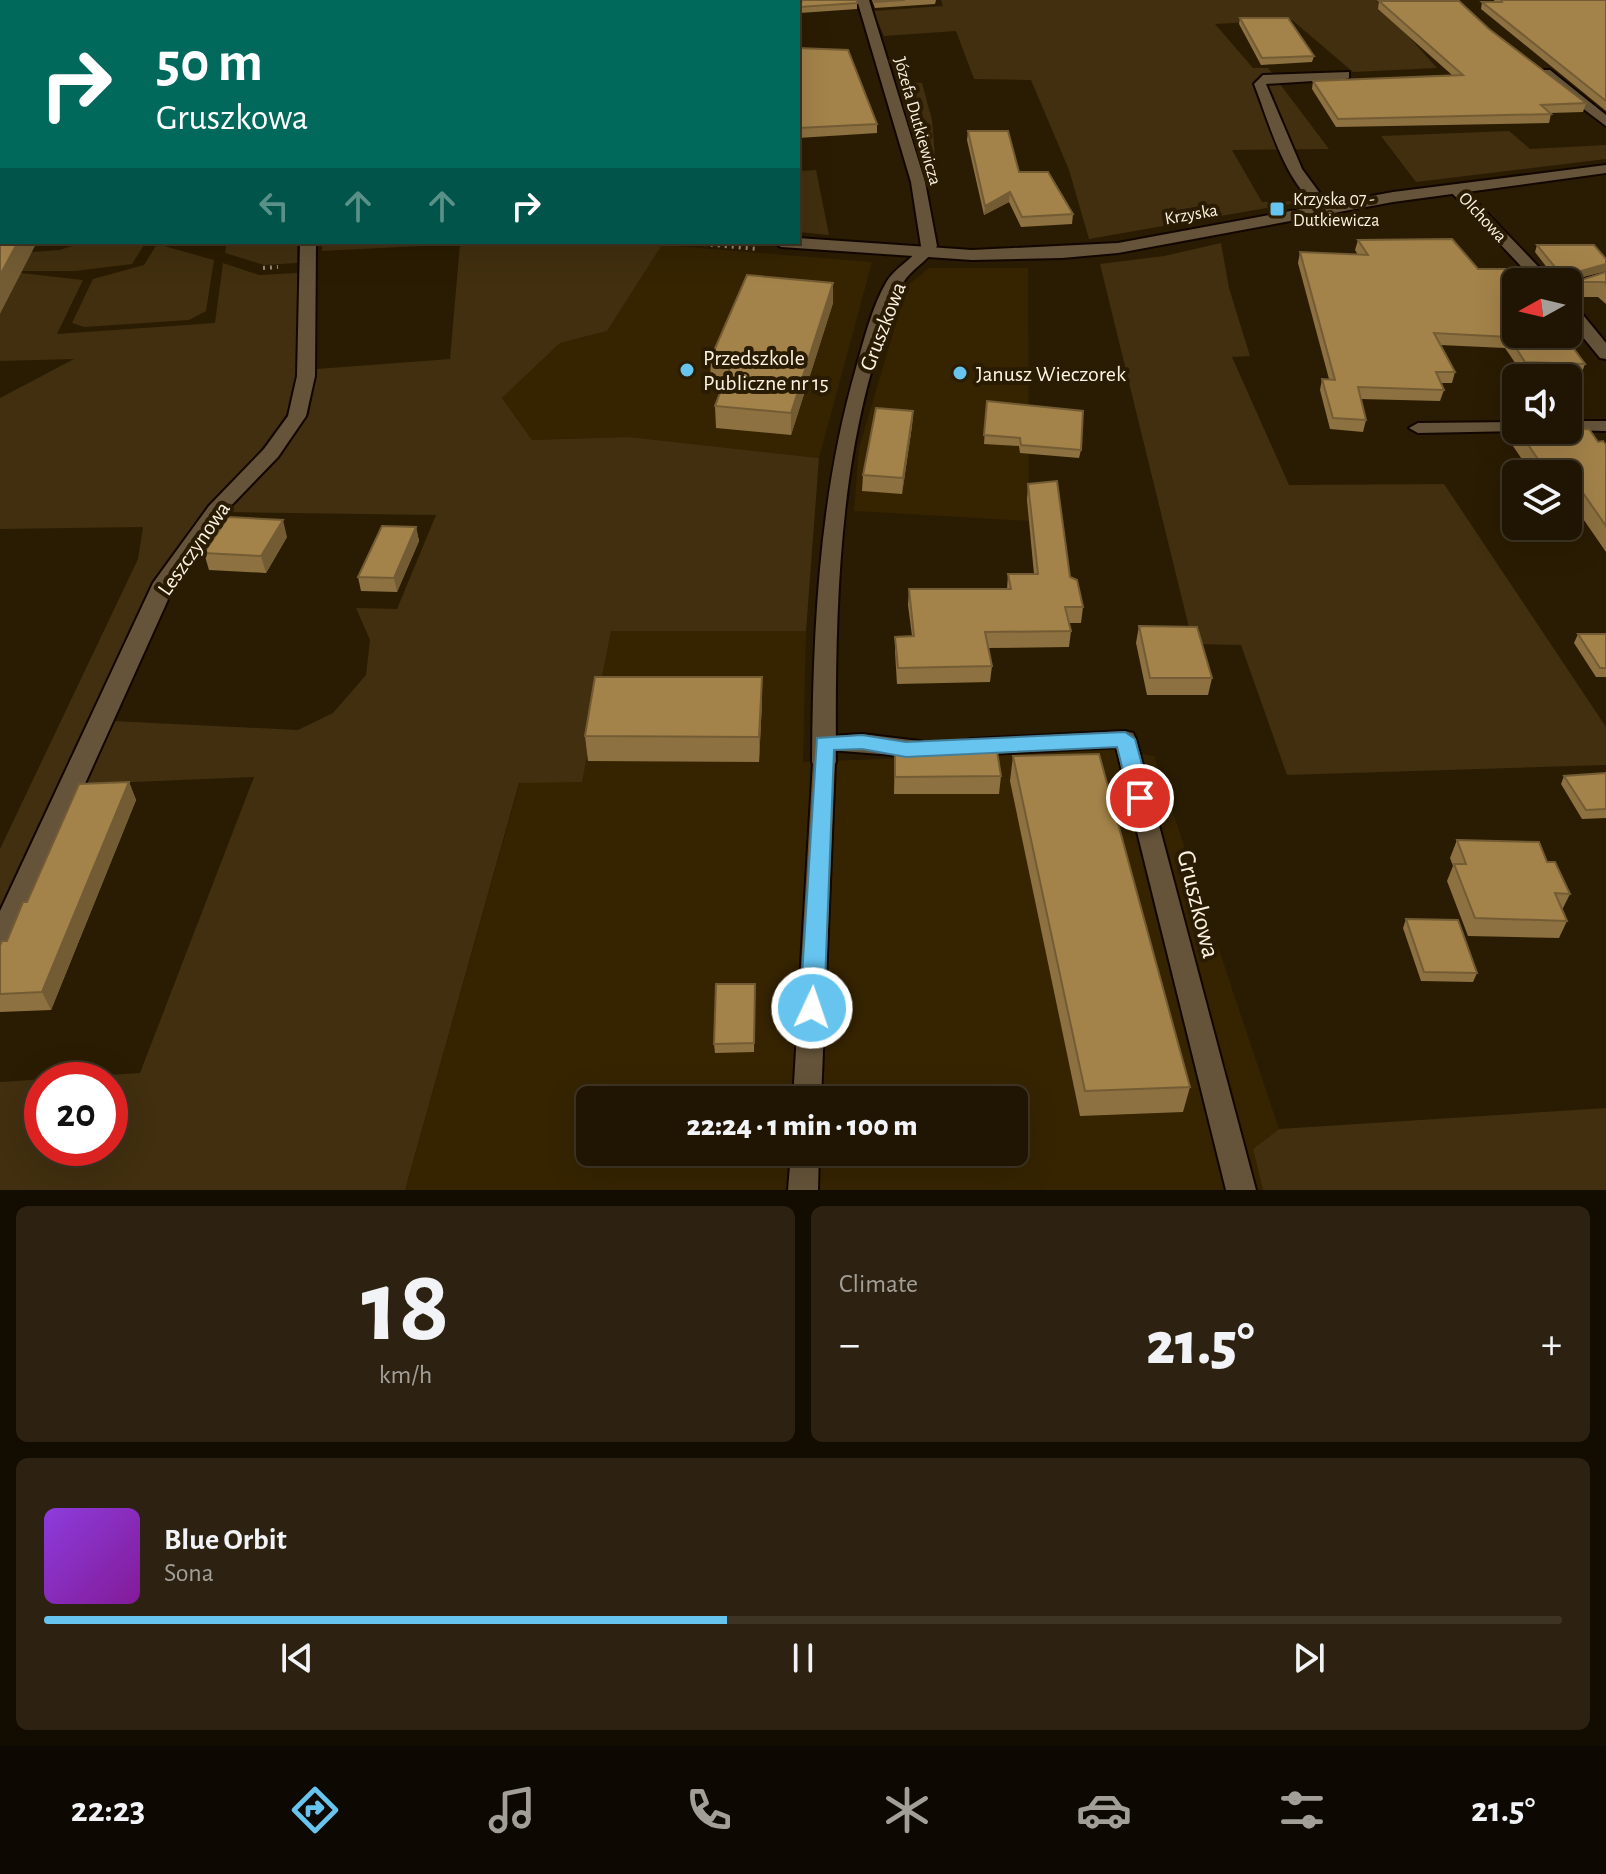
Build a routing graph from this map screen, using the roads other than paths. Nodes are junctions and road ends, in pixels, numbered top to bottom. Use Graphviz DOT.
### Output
graph roads {
  1 [pos="863,0"];
  2 [pos="1528,61"];
  3 [pos="1345,75"];
  4 [pos="1606,122"];
  5 [pos="1606,169"];
  6 [pos="1455,188"];
  7 [pos="1330,208"];
  8 [pos="800,243"];
  9 [pos="308,244"];
  10 [pos="926,253"];
  11 [pos="1532,268"];
  12 [pos="1606,277"];
  13 [pos="1582,285"];
  14 [pos="1582,325"];
  15 [pos="1606,354"];
  16 [pos="1582,426"];
  17 [pos="1606,426"];
  18 [pos="1502,427"];
  19 [pos="1418,428"];
  20 [pos="824,752"];
  21 [pos="0,941"];
  22 [pos="808,1086"];
  23 [pos="804,1166"];
  24 [pos="803,1190"];
  25 [pos="1241,1190"];
  1 -- 10 [label="street, Józefa Dutkiewicza"];
  2 -- 4 [label="street"];
  3 -- 7 [label="lane"];
  5 -- 6 [label="street, Krzyska"];
  6 -- 7 [label="street, Krzyska"];
  6 -- 11 [label="street, Olchowa"];
  7 -- 10 [label="street, Krzyska"];
  8 -- 10 [label="street, Krzyska"];
  9 -- 21 [label="street, Leszczynowa"];
  10 -- 20 [label="street, Gruszkowa"];
  12 -- 13 [label="lane"];
  14 -- 15 [label="street"];
  16 -- 17 [label="lane"];
  18 -- 19 [label="lane"];
  20 -- 22 [label="lane"];
  20 -- 25 [label="lane, Gruszkowa"];
  23 -- 24 [label="lane"];
}
